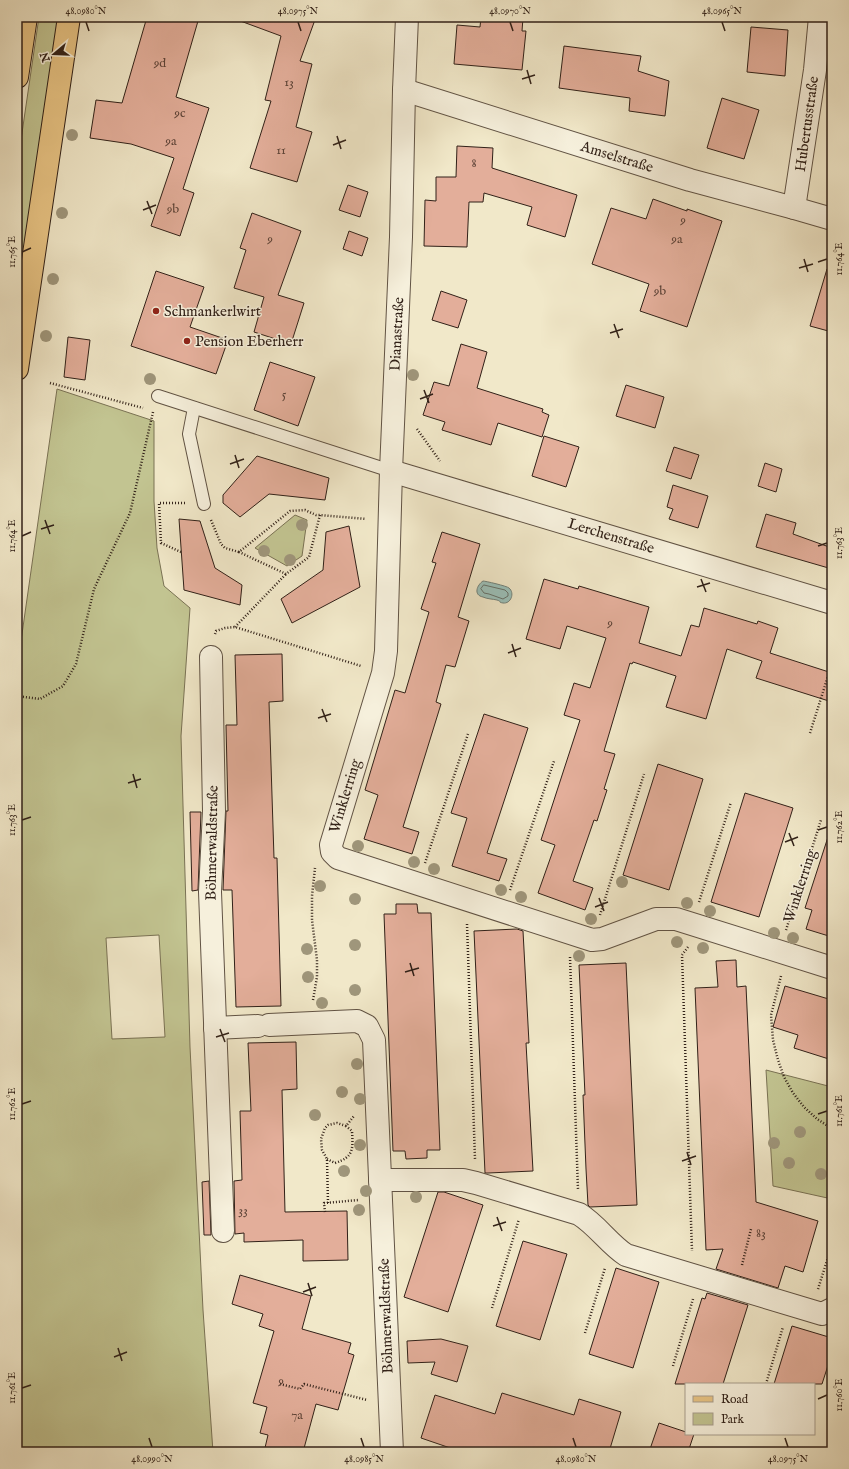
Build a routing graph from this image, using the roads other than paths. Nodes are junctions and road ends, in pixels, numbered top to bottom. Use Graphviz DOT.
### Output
graph roads {
  1 [pos="26,17"];
  2 [pos="69,17"];
  3 [pos="407,17"];
  4 [pos="820,17"];
  5 [pos="17,77"];
  6 [pos="404,90"];
  7 [pos="794,208"];
  8 [pos="832,219"];
  9 [pos="17,369"];
  10 [pos="158,396"];
  11 [pos="194,408"];
  12 [pos="391,471"];
  13 [pos="204,504"];
  14 [pos="832,603"];
  15 [pos="386,651"];
  16 [pos="211,658"];
  17 [pos="832,968"];
  18 [pos="215,1028"];
  19 [pos="380,1190"];
  20 [pos="223,1232"];
  21 [pos="822,1310"];
  22 [pos="392,1452"];
  1 -- 5 [label="main road"];
  2 -- 9 [label="main road"];
  3 -- 6 [label="street, Dianastraße"];
  4 -- 7 [label="street, Hubertusstraße"];
  6 -- 7 [label="street, Amselstraße"];
  6 -- 12 [label="street, Dianastraße"];
  7 -- 8 [label="street, Amselstraße"];
  10 -- 11 [label="lane"];
  11 -- 12 [label="lane"];
  11 -- 13 [label="lane"];
  12 -- 14 [label="street, Lerchenstraße"];
  12 -- 15 [label="street, Dianastraße"];
  15 -- 17 [label="street, Winklerring"];
  16 -- 18 [label="street, Böhmerwaldstraße"];
  18 -- 19 [label="street, Böhmerwaldstraße"];
  18 -- 20 [label="street, Böhmerwaldstraße"];
  19 -- 21 [label="street"];
  19 -- 22 [label="street, Böhmerwaldstraße"];
}
